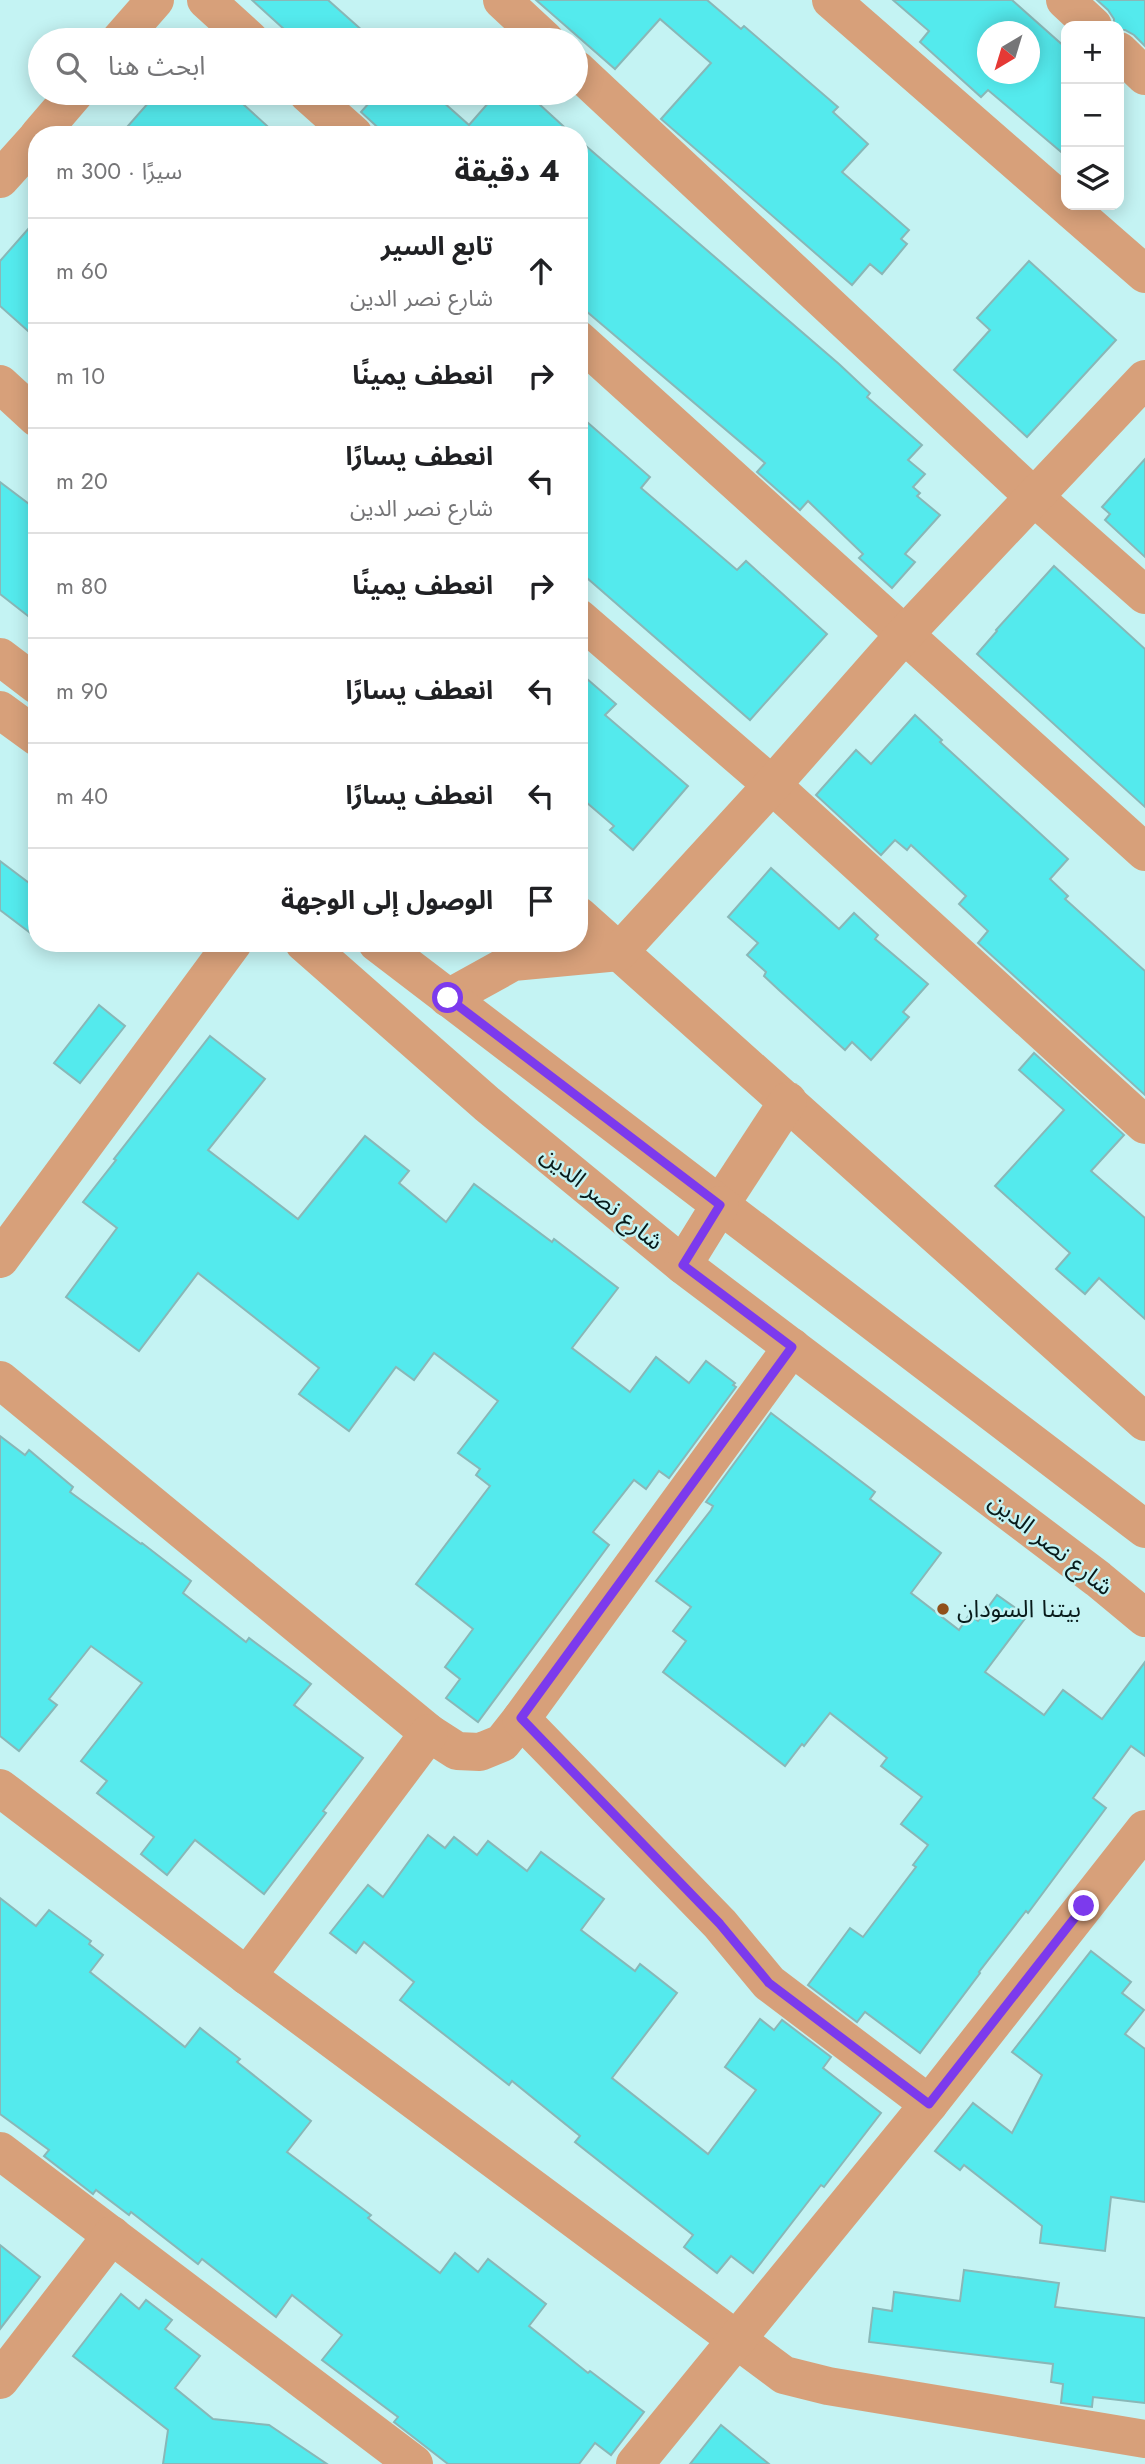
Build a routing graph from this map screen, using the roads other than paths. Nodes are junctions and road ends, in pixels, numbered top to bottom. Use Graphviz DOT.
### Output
graph roads {
  1 [pos="155,0"];
  2 [pos="206,0"];
  3 [pos="502,0"];
  4 [pos="831,0"];
  5 [pos="1065,0"];
  6 [pos="1088,21"];
  7 [pos="130,28"];
  8 [pos="237,28"];
  9 [pos="532,28"];
  10 [pos="1124,56"];
  11 [pos="1145,76"];
  12 [pos="588,80"];
  13 [pos="65,105"];
  14 [pos="320,105"];
  15 [pos="48,126"];
  16 [pos="344,126"];
  17 [pos="28,149"];
  18 [pos="0,179"];
  19 [pos="1145,274"];
  20 [pos="588,348"];
  21 [pos="1145,379"];
  22 [pos="0,384"];
  23 [pos="28,410"];
  24 [pos="1034,497"];
  25 [pos="1145,595"];
  26 [pos="588,626"];
  27 [pos="904,635"];
  28 [pos="0,657"];
  29 [pos="28,678"];
  30 [pos="0,710"];
  31 [pos="28,730"];
  32 [pos="772,785"];
  33 [pos="1145,852"];
  34 [pos="588,924"];
  35 [pos="226,952"];
  36 [pos="314,952"];
  37 [pos="389,952"];
  38 [pos="620,952"];
  39 [pos="448,998"];
  40 [pos="788,1101"];
  41 [pos="1145,1125"];
  42 [pos="720,1205"];
  43 [pos="0,1259"];
  44 [pos="683,1265"];
  45 [pos="792,1347"];
  46 [pos="0,1380"];
  47 [pos="1145,1423"];
  48 [pos="1145,1529"];
  49 [pos="1145,1618"];
  50 [pos="521,1718"];
  51 [pos="429,1733"];
  52 [pos="0,1788"];
  53 [pos="1145,1829"];
  54 [pos="247,1976"];
  55 [pos="929,2104"];
  56 [pos="0,2151"];
  57 [pos="112,2235"];
  58 [pos="738,2340"];
  59 [pos="0,2380"];
  60 [pos="1145,2440"];
  61 [pos="411,2463"];
  62 [pos="635,2464"];
  1 -- 7 [label="street"];
  2 -- 8 [label="street"];
  3 -- 9 [label="street"];
  4 -- 19 [label="street"];
  5 -- 6 [label="street"];
  10 -- 11 [label="street"];
  12 -- 24 [label="street"];
  13 -- 15 [label="street"];
  14 -- 16 [label="street"];
  17 -- 18 [label="street"];
  20 -- 27 [label="street"];
  21 -- 24 [label="street"];
  22 -- 23 [label="street"];
  24 -- 25 [label="street"];
  24 -- 27 [label="street"];
  26 -- 32 [label="street"];
  27 -- 32 [label="street"];
  27 -- 33 [label="street"];
  28 -- 29 [label="street"];
  30 -- 31 [label="street"];
  32 -- 38 [label="street"];
  32 -- 41 [label="street"];
  34 -- 38 [label="street"];
  35 -- 43 [label="street"];
  36 -- 44 [label="street, شارع نصر الدين"];
  37 -- 39 [label="street"];
  38 -- 39 [label="street"];
  38 -- 40 [label="street"];
  39 -- 42 [label="street"];
  40 -- 42 [label="street"];
  40 -- 47 [label="street"];
  42 -- 44 [label="street"];
  42 -- 48 [label="street"];
  44 -- 45 [label="street, شارع نصر الدين"];
  45 -- 49 [label="street, شارع نصر الدين"];
  45 -- 50 [label="street"];
  46 -- 51 [label="street"];
  50 -- 51 [label="street"];
  50 -- 55 [label="street"];
  51 -- 54 [label="street"];
  52 -- 54 [label="street"];
  53 -- 55 [label="street"];
  54 -- 58 [label="street"];
  55 -- 58 [label="street"];
  56 -- 57 [label="street"];
  57 -- 59 [label="street"];
  57 -- 61 [label="street"];
  58 -- 60 [label="street"];
  58 -- 62 [label="street"];
}
